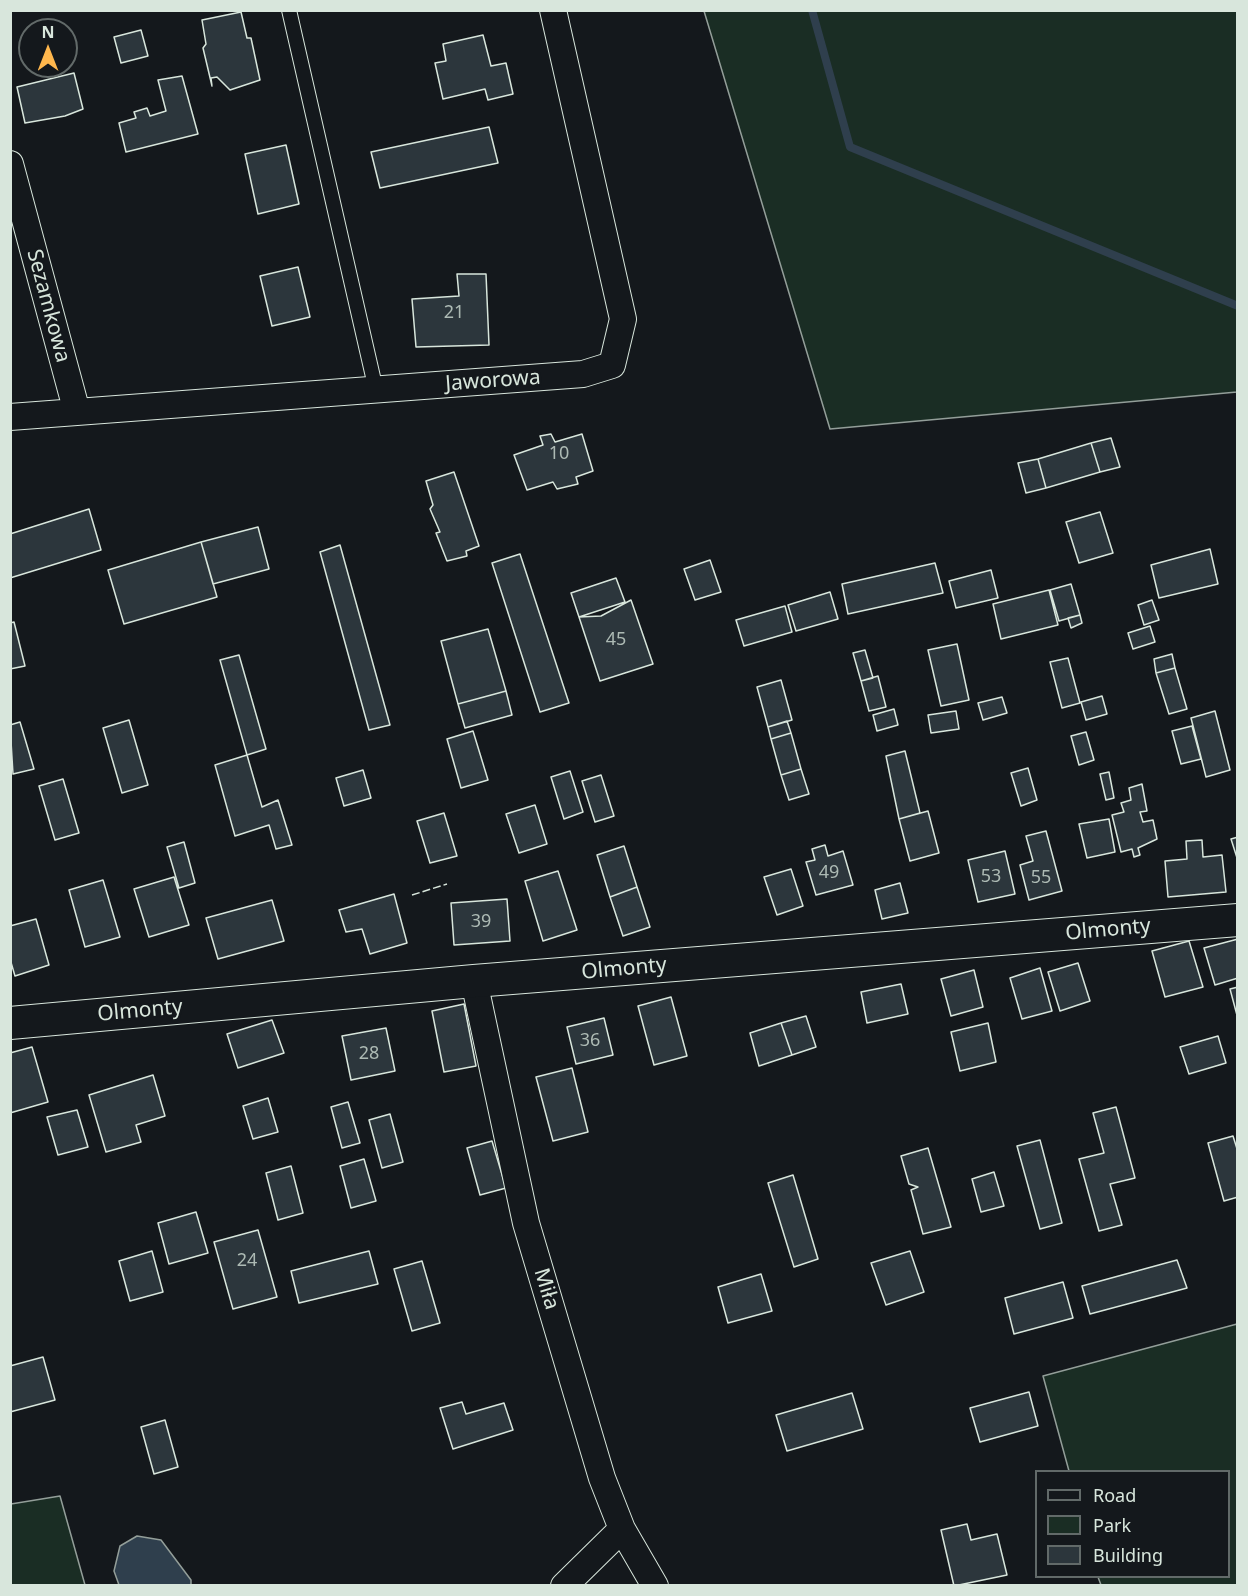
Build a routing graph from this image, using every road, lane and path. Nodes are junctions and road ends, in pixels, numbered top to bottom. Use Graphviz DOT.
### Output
graph roads {
  1 [pos="289,10"];
  2 [pos="553,10"];
  3 [pos="10,164"];
  4 [pos="376,390"];
  5 [pos="77,412"];
  6 [pos="10,417"];
  7 [pos="1238,920"];
  8 [pos="474,981"];
  9 [pos="10,1023"];
  10 [pos="622,1529"];
  11 [pos="564,1586"];
  12 [pos="655,1586"];
  1 -- 4 [label="lane"];
  2 -- 4 [label="street, Jaworowa"];
  3 -- 5 [label="street, Sezamkowa"];
  4 -- 5 [label="street, Jaworowa"];
  5 -- 6 [label="street, Jaworowa"];
  7 -- 8 [label="street, Olmonty"];
  8 -- 9 [label="street, Olmonty"];
  8 -- 10 [label="street, Miła"];
  10 -- 11 [label="street"];
  10 -- 12 [label="street, Miła"];
}
